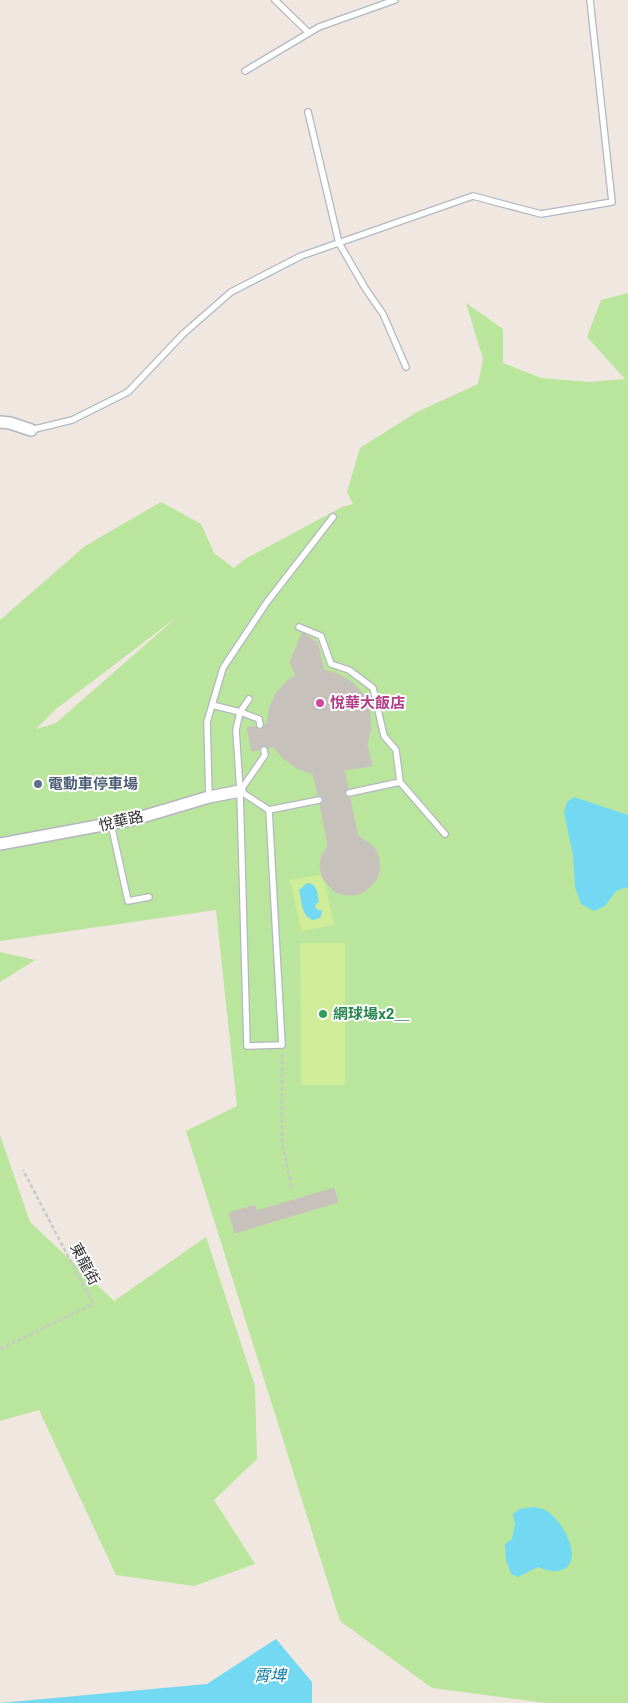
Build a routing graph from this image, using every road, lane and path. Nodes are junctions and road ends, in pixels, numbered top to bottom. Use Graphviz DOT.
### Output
graph roads {
  1 [pos="275,0"];
  2 [pos="395,0"];
  3 [pos="590,0"];
  4 [pos="309,33"];
  5 [pos="245,71"];
  6 [pos="308,112"];
  7 [pos="339,243"];
  8 [pos="406,366"];
  9 [pos="0,422"];
  10 [pos="31,430"];
  11 [pos="333,517"];
  12 [pos="299,627"];
  13 [pos="249,699"];
  14 [pos="212,705"];
  15 [pos="240,712"];
  16 [pos="260,725"];
  17 [pos="264,750"];
  18 [pos="400,782"];
  19 [pos="240,791"];
  20 [pos="349,793"];
  21 [pos="209,797"];
  22 [pos="319,800"];
  23 [pos="269,810"];
  24 [pos="111,824"];
  25 [pos="446,834"];
  26 [pos="0,844"];
  27 [pos="150,897"];
  28 [pos="282,1045"];
  29 [pos="23,1170"];
  30 [pos="292,1190"];
  31 [pos="0,1349"];
  1 -- 4 [label="lane"];
  2 -- 4 [label="lane"];
  3 -- 7 [label="lane"];
  4 -- 5 [label="lane"];
  6 -- 7 [label="lane"];
  7 -- 8 [label="lane"];
  7 -- 10 [label="lane"];
  9 -- 10 [label="street"];
  11 -- 14 [label="lane"];
  12 -- 18 [label="lane"];
  13 -- 15 [label="lane"];
  14 -- 15 [label="lane"];
  14 -- 21 [label="lane"];
  15 -- 16 [label="lane"];
  15 -- 19 [label="lane"];
  17 -- 19 [label="lane"];
  18 -- 20 [label="lane"];
  18 -- 25 [label="lane"];
  19 -- 21 [label="street, 悅華路"];
  19 -- 23 [label="lane"];
  19 -- 28 [label="lane"];
  21 -- 24 [label="street, 悅華路"];
  22 -- 23 [label="lane"];
  23 -- 28 [label="lane"];
  24 -- 26 [label="street, 悅華路"];
  24 -- 27 [label="lane"];
  28 -- 30 [label="path"];
  29 -- 31 [label="path, 東龍街"];
}
